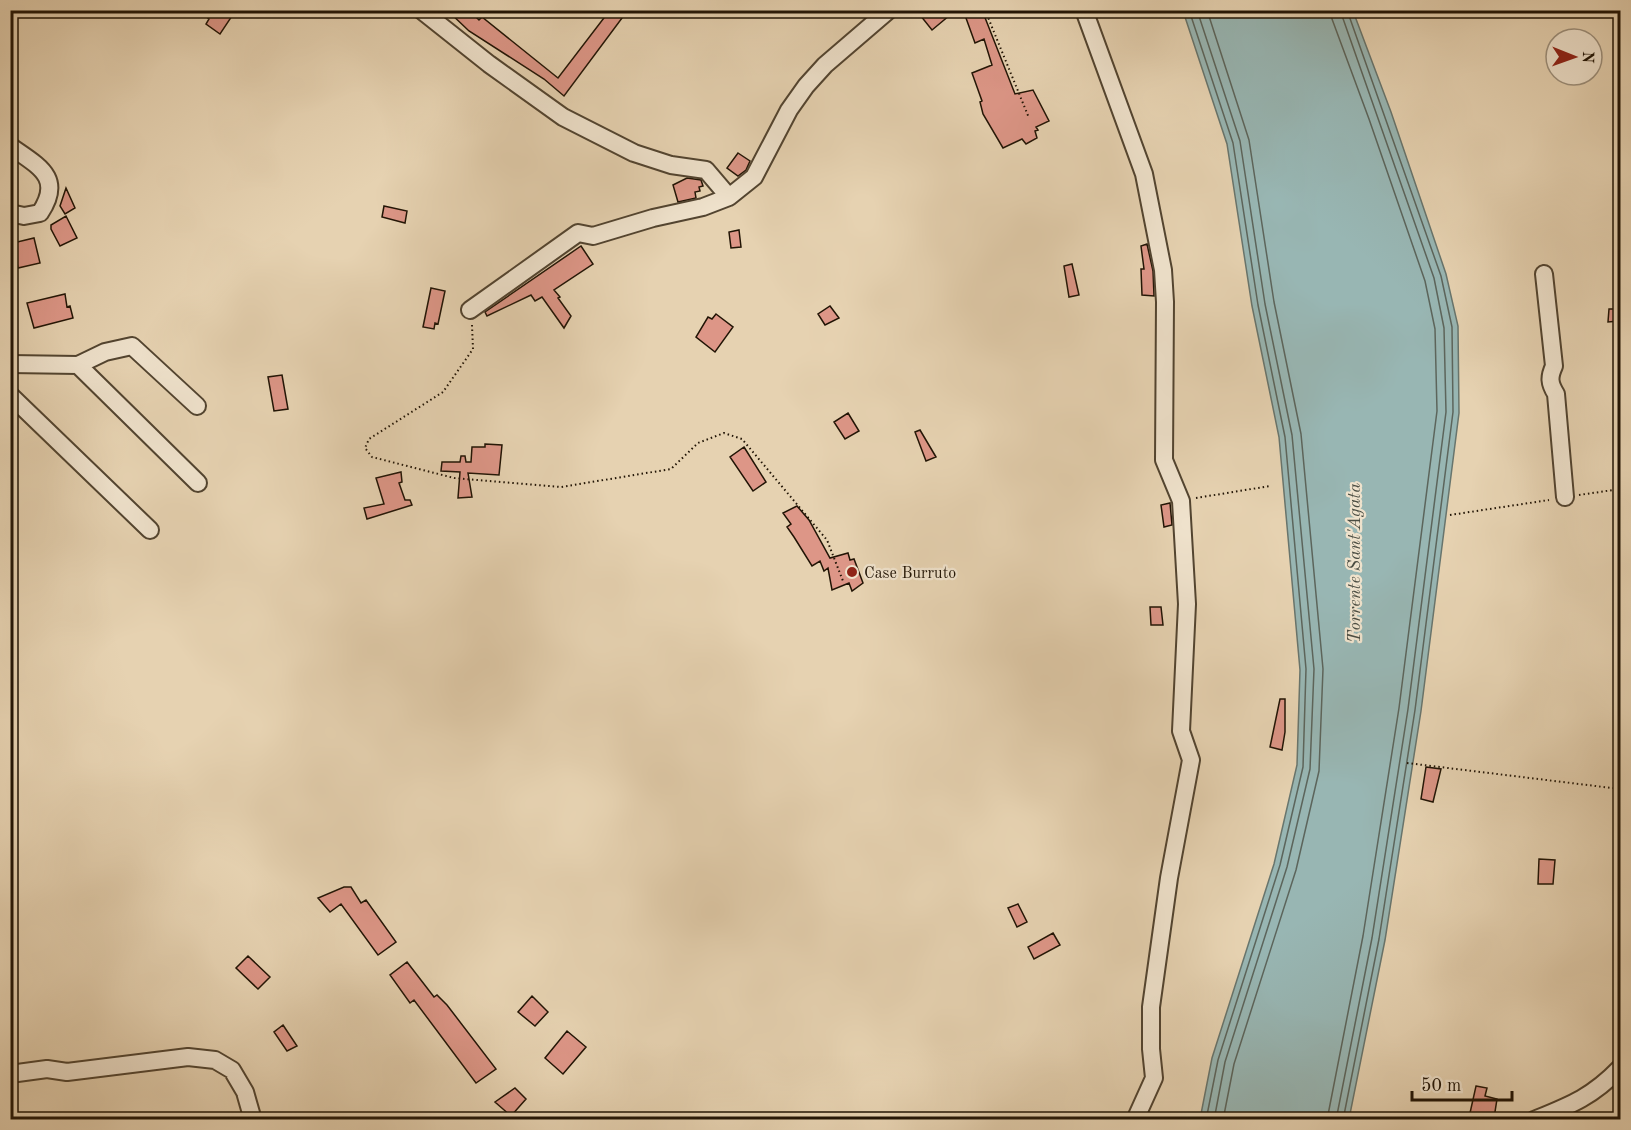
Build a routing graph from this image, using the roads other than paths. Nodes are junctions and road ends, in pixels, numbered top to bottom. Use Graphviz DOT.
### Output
graph roads {
  1 [pos="889,10"];
  2 [pos="1084,10"];
  3 [pos="428,12"];
  4 [pos="10,146"];
  5 [pos="729,196"];
  6 [pos="10,213"];
  7 [pos="1544,274"];
  8 [pos="470,310"];
  9 [pos="10,364"];
  10 [pos="78,365"];
  11 [pos="10,395"];
  12 [pos="197,406"];
  13 [pos="198,483"];
  14 [pos="1565,497"];
  15 [pos="150,530"];
  16 [pos="1620,1068"];
  17 [pos="10,1074"];
  18 [pos="253,1119"];
  19 [pos="1135,1119"];
  20 [pos="1534,1119"];
  1 -- 5 [label="street"];
  2 -- 19 [label="street"];
  3 -- 5 [label="street"];
  4 -- 6 [label="street"];
  5 -- 8 [label="street"];
  7 -- 14 [label="street"];
  9 -- 10 [label="street"];
  10 -- 12 [label="street"];
  10 -- 13 [label="street"];
  11 -- 15 [label="street"];
  16 -- 20 [label="street"];
  17 -- 18 [label="street"];
}
